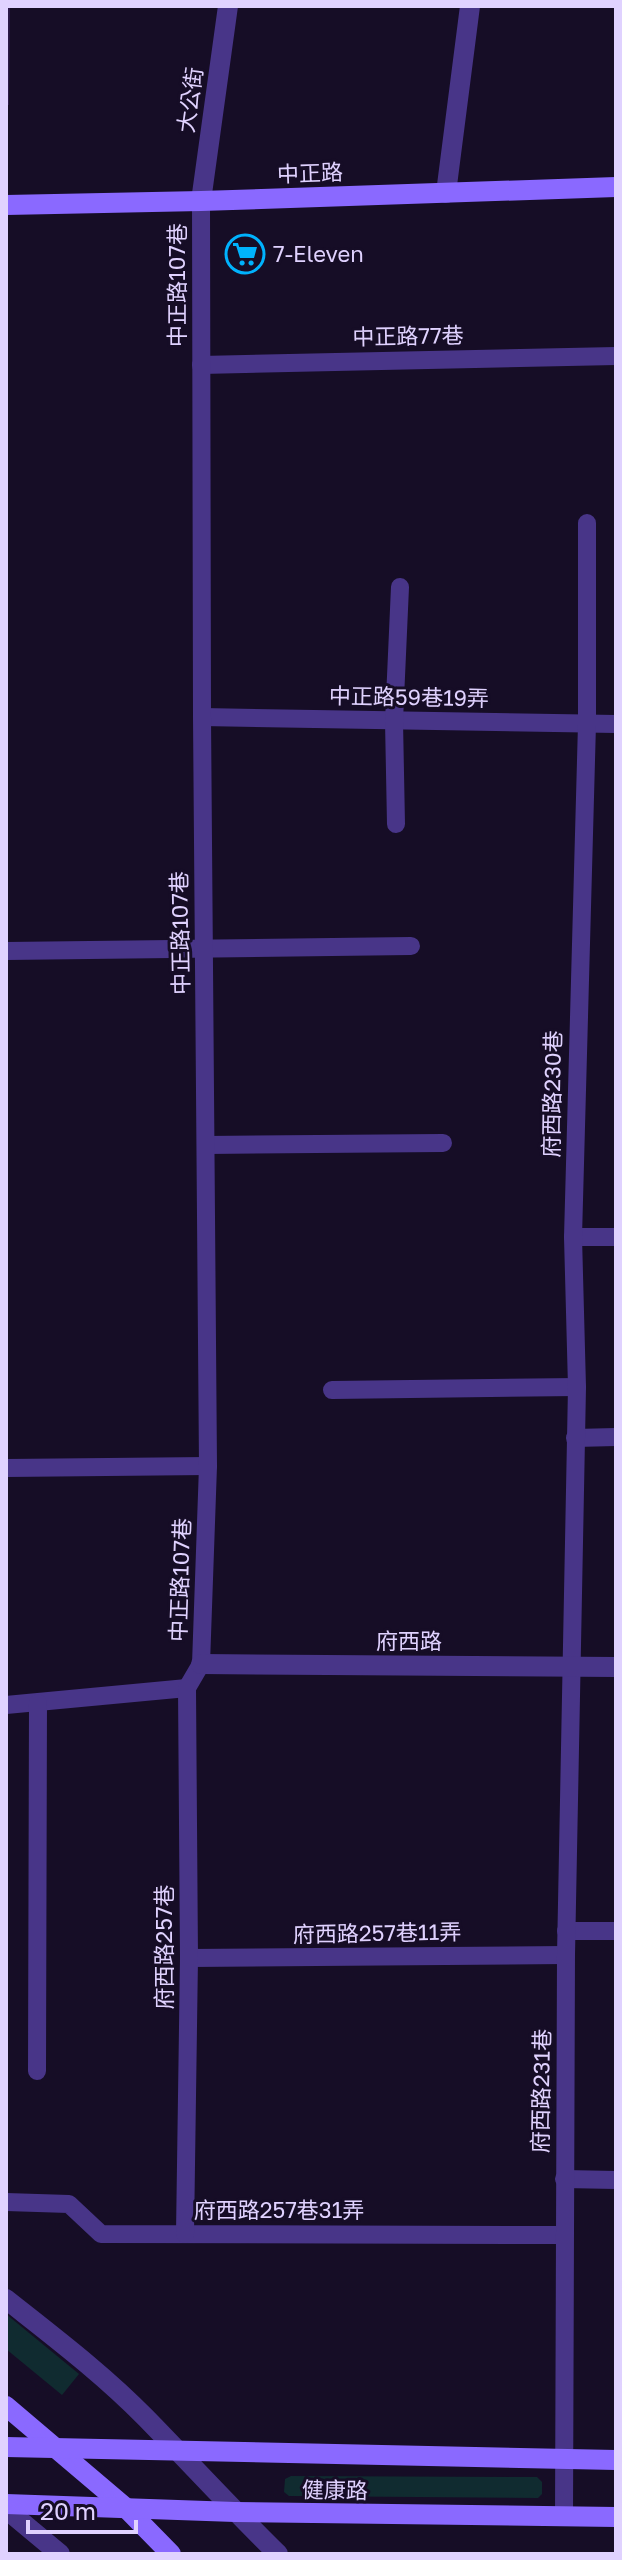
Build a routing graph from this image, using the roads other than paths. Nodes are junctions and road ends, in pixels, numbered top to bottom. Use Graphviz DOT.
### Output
graph roads {
  1 [pos="228,6"];
  2 [pos="470,6"];
  3 [pos="616,187"];
  4 [pos="446,193"];
  5 [pos="201,201"];
  6 [pos="6,205"];
  7 [pos="616,356"];
  8 [pos="201,365"];
  9 [pos="587,523"];
  10 [pos="400,587"];
  11 [pos="202,717"];
  12 [pos="394,721"];
  13 [pos="587,724"];
  14 [pos="616,724"];
  15 [pos="396,824"];
  16 [pos="411,946"];
  17 [pos="204,949"];
  18 [pos="6,951"];
  19 [pos="443,1143"];
  20 [pos="206,1145"];
  21 [pos="573,1237"];
  22 [pos="616,1237"];
  23 [pos="577,1387"];
  24 [pos="332,1390"];
  25 [pos="616,1437"];
  26 [pos="575,1438"];
  27 [pos="208,1466"];
  28 [pos="6,1468"];
  29 [pos="201,1664"];
  30 [pos="570,1667"];
  31 [pos="616,1667"];
  32 [pos="187,1688"];
  33 [pos="38,1703"];
  34 [pos="6,1705"];
  35 [pos="566,1931"];
  36 [pos="616,1931"];
  37 [pos="566,1955"];
  38 [pos="189,1958"];
  39 [pos="37,2071"];
  40 [pos="564,2179"];
  41 [pos="616,2180"];
  42 [pos="6,2202"];
  43 [pos="185,2234"];
  44 [pos="564,2235"];
  45 [pos="6,2299"];
  46 [pos="6,2406"];
  47 [pos="6,2447"];
  48 [pos="60,2450"];
  49 [pos="176,2452"];
  50 [pos="565,2460"];
  51 [pos="616,2460"];
  52 [pos="6,2507"];
  53 [pos="125,2507"];
  54 [pos="235,2512"];
  55 [pos="564,2517"];
  56 [pos="616,2517"];
  57 [pos="60,2554"];
  58 [pos="171,2554"];
  59 [pos="278,2554"];
  1 -- 5 [label="street, 大公街"];
  2 -- 4 [label="street"];
  3 -- 4 [label="street, 中正路"];
  4 -- 5 [label="street, 中正路"];
  5 -- 6 [label="street, 中正路"];
  5 -- 8 [label="lane, 中正路107巷"];
  7 -- 8 [label="lane, 中正路77巷"];
  8 -- 11 [label="lane, 中正路107巷"];
  9 -- 13 [label="lane, 府西路230巷"];
  10 -- 12 [label="lane"];
  11 -- 12 [label="lane, 中正路59巷19弄"];
  11 -- 17 [label="lane, 中正路107巷"];
  12 -- 13 [label="lane, 中正路59巷19弄"];
  12 -- 15 [label="lane"];
  13 -- 14 [label="lane, 中正路59巷19弄"];
  13 -- 21 [label="lane, 府西路230巷"];
  16 -- 17 [label="lane"];
  17 -- 18 [label="lane"];
  17 -- 20 [label="lane, 中正路107巷"];
  19 -- 20 [label="lane"];
  20 -- 27 [label="lane, 中正路107巷"];
  21 -- 22 [label="lane"];
  21 -- 23 [label="lane, 府西路230巷"];
  23 -- 24 [label="lane"];
  23 -- 26 [label="lane, 府西路230巷"];
  25 -- 26 [label="lane"];
  26 -- 30 [label="lane, 府西路230巷"];
  27 -- 28 [label="lane"];
  27 -- 29 [label="lane, 中正路107巷"];
  29 -- 30 [label="street, 府西路"];
  29 -- 32 [label="lane"];
  30 -- 31 [label="street, 府西路"];
  30 -- 35 [label="lane, 府西路231巷"];
  32 -- 33 [label="lane"];
  32 -- 38 [label="lane, 府西路257巷"];
  33 -- 34 [label="lane"];
  33 -- 39 [label="lane"];
  35 -- 36 [label="lane"];
  35 -- 37 [label="lane, 府西路231巷"];
  37 -- 38 [label="lane, 府西路257巷11弄"];
  37 -- 40 [label="lane, 府西路231巷"];
  38 -- 43 [label="lane, 府西路257巷"];
  40 -- 41 [label="lane"];
  40 -- 44 [label="lane, 府西路231巷"];
  42 -- 43 [label="lane, 府西路257巷31弄"];
  43 -- 44 [label="lane, 府西路257巷31弄"];
  44 -- 50 [label="lane, 府西路231巷"];
  45 -- 49 [label="street"];
  46 -- 48 [label="street"];
  47 -- 48 [label="street, 健康路"];
  48 -- 49 [label="street, 健康路"];
  48 -- 53 [label="street"];
  49 -- 50 [label="street, 健康路"];
  49 -- 54 [label="street"];
  50 -- 51 [label="street, 健康路"];
  50 -- 55 [label="lane, 府西路231巷"];
  52 -- 53 [label="street, 健康路"];
  52 -- 57 [label="street"];
  53 -- 54 [label="street, 健康路"];
  53 -- 58 [label="street"];
  54 -- 55 [label="street, 健康路"];
  54 -- 59 [label="street"];
  55 -- 56 [label="street, 健康路"];
}
